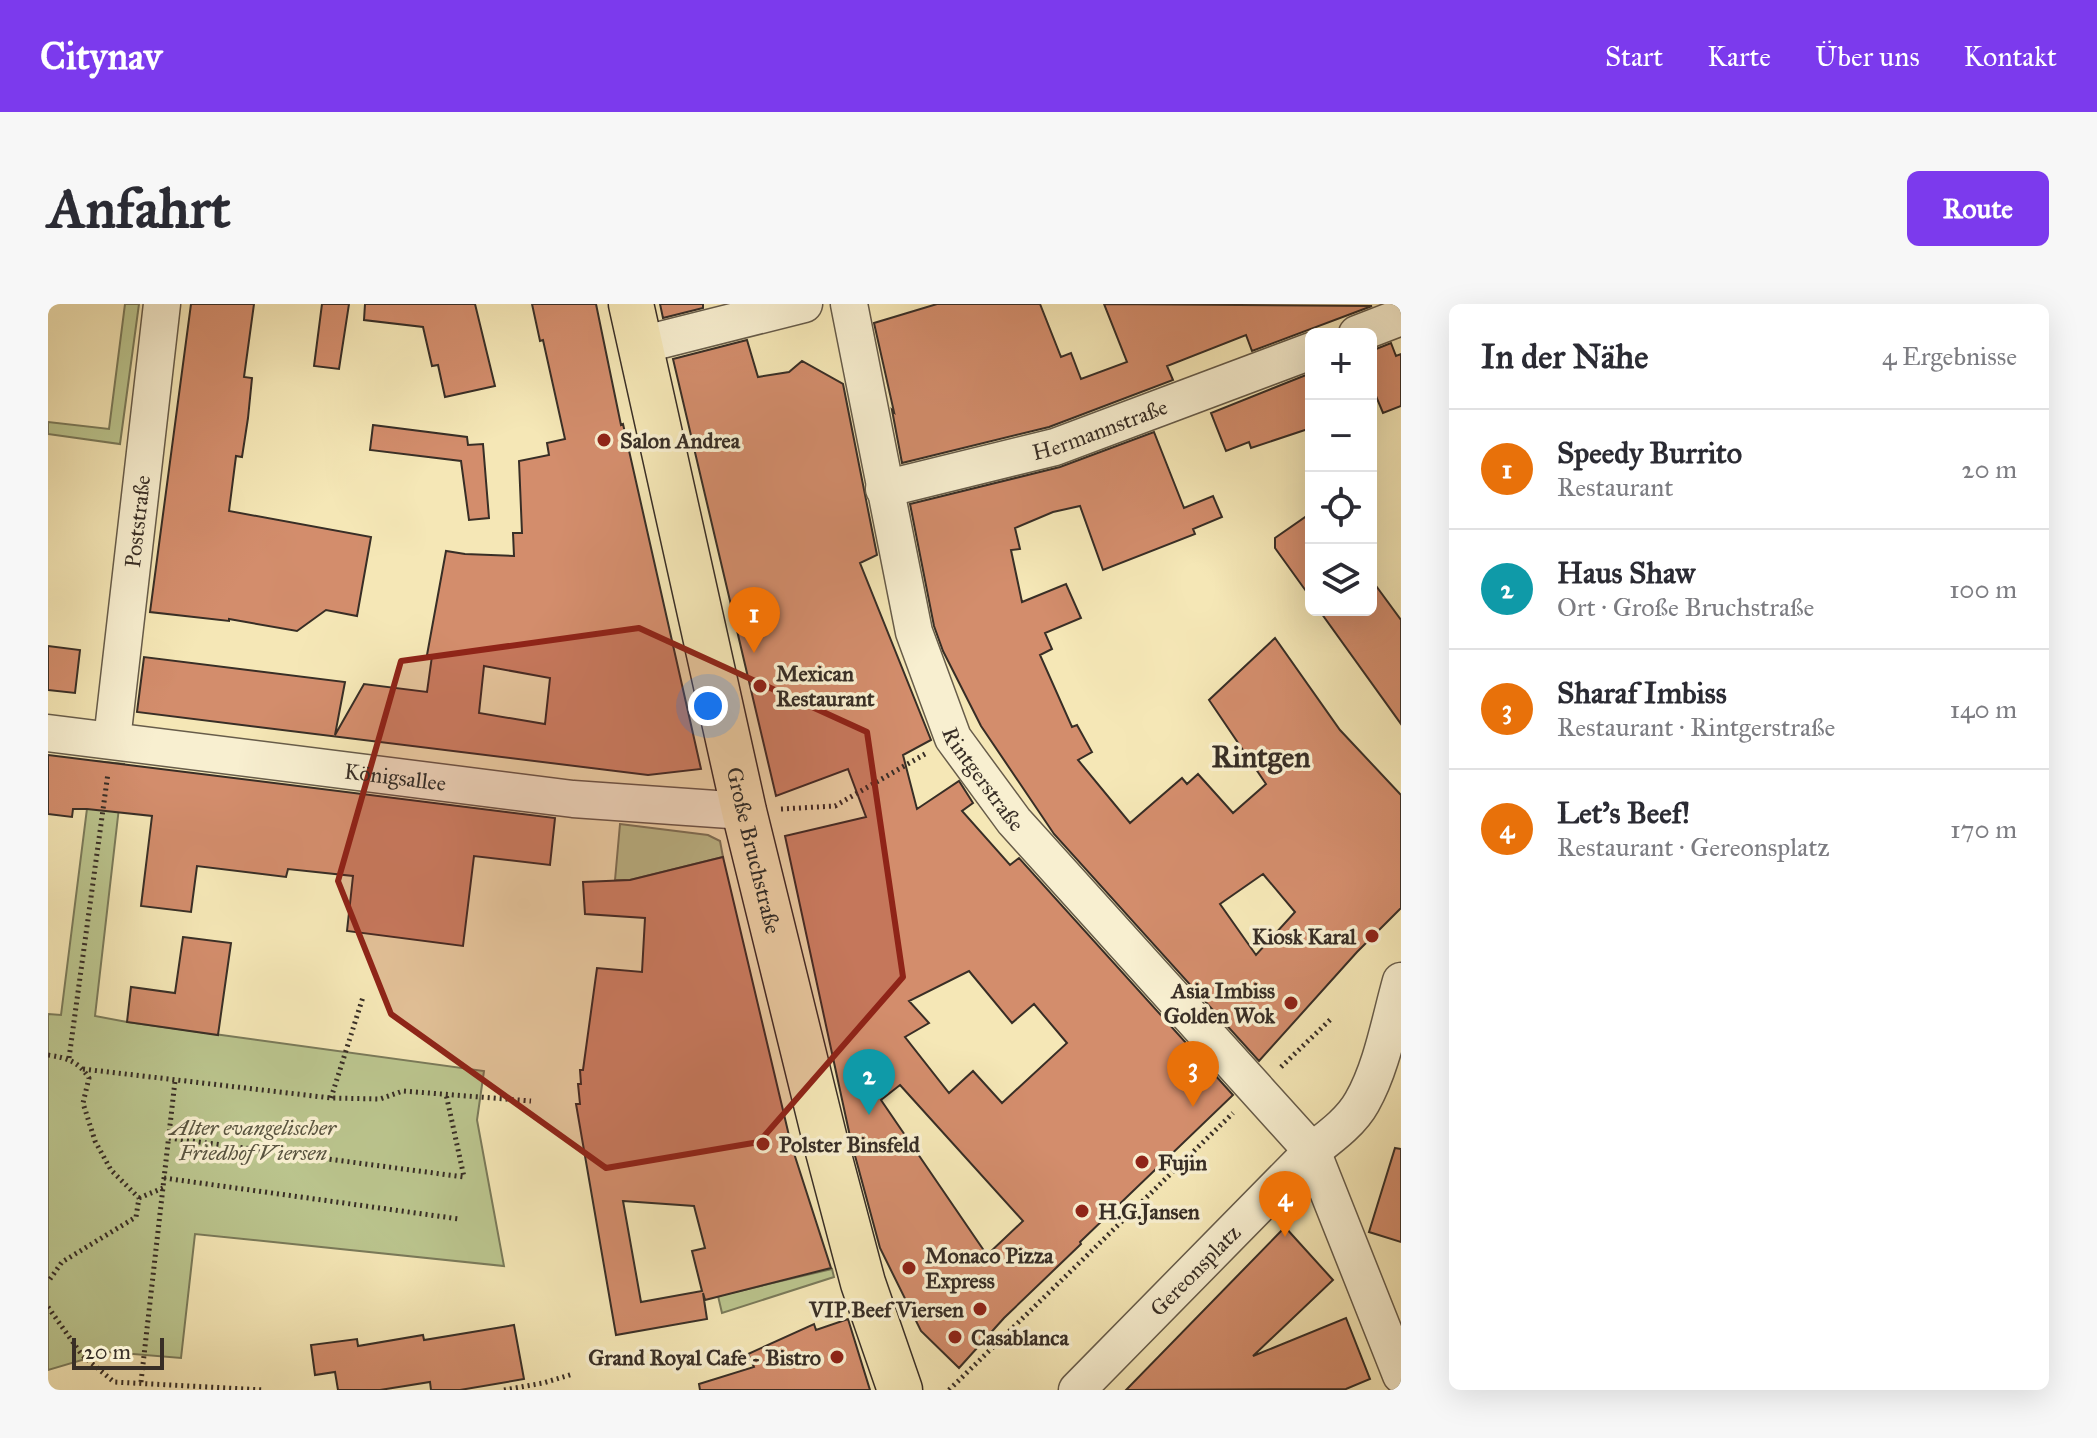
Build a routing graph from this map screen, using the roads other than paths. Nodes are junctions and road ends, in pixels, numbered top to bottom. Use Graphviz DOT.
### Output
graph roads {
  1 [pos="162,304"];
  2 [pos="804,304"];
  3 [pos="849,304"];
  4 [pos="1401,317"];
  5 [pos="636,325"];
  6 [pos="1373,328"];
  7 [pos="1305,353"];
  8 [pos="884,489"];
  9 [pos="48,733"];
  10 [pos="112,740"];
  11 [pos="744,811"];
  12 [pos="1401,981"];
  13 [pos="1389,1069"];
  14 [pos="1312,1151"];
  15 [pos="1401,1375"];
  16 [pos="900,1390"];
  17 [pos="1077,1390"];
  1 -- 10 [label="street, Poststraße"];
  2 -- 5 [label="street"];
  3 -- 8 [label="street, Rintgerstraße"];
  4 -- 6 [label="street"];
  5 -- 11 [label="main road, Große Bruchstraße"];
  7 -- 8 [label="street, Hermannstraße"];
  8 -- 14 [label="street, Rintgerstraße"];
  9 -- 10 [label="street, Königsallee"];
  10 -- 11 [label="street, Königsallee"];
  11 -- 16 [label="main road, Große Bruchstraße"];
  12 -- 13 [label="street, Gereonsplatz"];
  13 -- 14 [label="street, Gereonsplatz"];
  14 -- 15 [label="street, Rintgerstraße"];
  14 -- 17 [label="street, Gereonsplatz"];
}
